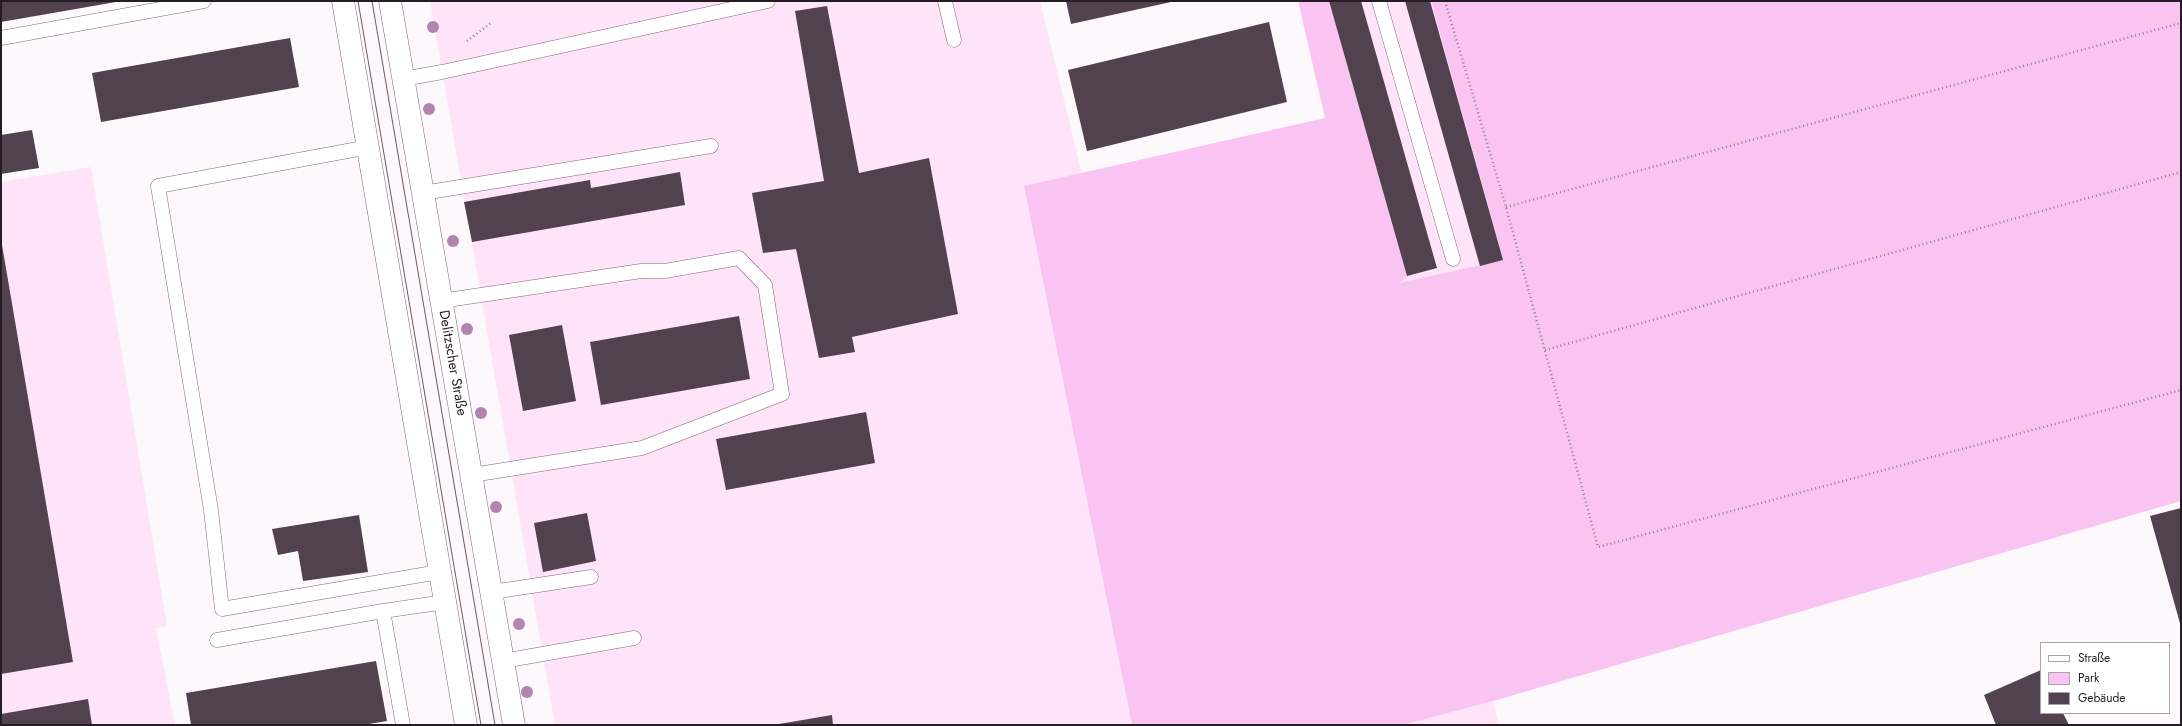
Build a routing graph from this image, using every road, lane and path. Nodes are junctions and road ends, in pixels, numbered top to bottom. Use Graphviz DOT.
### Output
graph roads {
  1 [pos="204,1"];
  2 [pos="343,1"];
  3 [pos="390,1"];
  4 [pos="768,1"];
  5 [pos="945,1"];
  6 [pos="1379,1"];
  7 [pos="1445,1"];
  8 [pos="492,22"];
  9 [pos="2181,23"];
  10 [pos="1,38"];
  11 [pos="954,40"];
  12 [pos="465,43"];
  13 [pos="403,79"];
  14 [pos="711,146"];
  15 [pos="369,147"];
  16 [pos="2181,172"];
  17 [pos="423,194"];
  18 [pos="1506,207"];
  19 [pos="1453,259"];
  20 [pos="441,302"];
  21 [pos="1545,350"];
  22 [pos="2181,390"];
  23 [pos="472,475"];
  24 [pos="439,572"];
  25 [pos="591,577"];
  26 [pos="492,592"];
  27 [pos="445,602"];
  28 [pos="383,611"];
  29 [pos="634,638"];
  30 [pos="217,640"];
  31 [pos="503,661"];
  32 [pos="403,725"];
  33 [pos="466,725"];
  34 [pos="514,725"];
  1 -- 10 [label="lane"];
  2 -- 15 [label="main road"];
  3 -- 13 [label="main road, Delitzscher Straße"];
  4 -- 13 [label="lane"];
  5 -- 11 [label="lane"];
  6 -- 19 [label="lane"];
  7 -- 18 [label="path"];
  8 -- 12 [label="path"];
  9 -- 18 [label="path"];
  13 -- 17 [label="main road, Delitzscher Straße"];
  14 -- 17 [label="lane"];
  15 -- 24 [label="main road"];
  15 -- 24 [label="lane"];
  16 -- 21 [label="path"];
  17 -- 20 [label="main road, Delitzscher Straße"];
  18 -- 21 [label="path"];
  20 -- 23 [label="main road, Delitzscher Straße"];
  20 -- 23 [label="lane"];
  21 -- 22 [label="path"];
  23 -- 26 [label="main road, Delitzscher Straße"];
  24 -- 27 [label="main road"];
  25 -- 26 [label="lane"];
  26 -- 31 [label="main road, Delitzscher Straße"];
  27 -- 28 [label="lane"];
  27 -- 33 [label="main road"];
  28 -- 30 [label="lane"];
  28 -- 32 [label="lane"];
  29 -- 31 [label="lane"];
  31 -- 34 [label="main road, Delitzscher Straße"];
}
